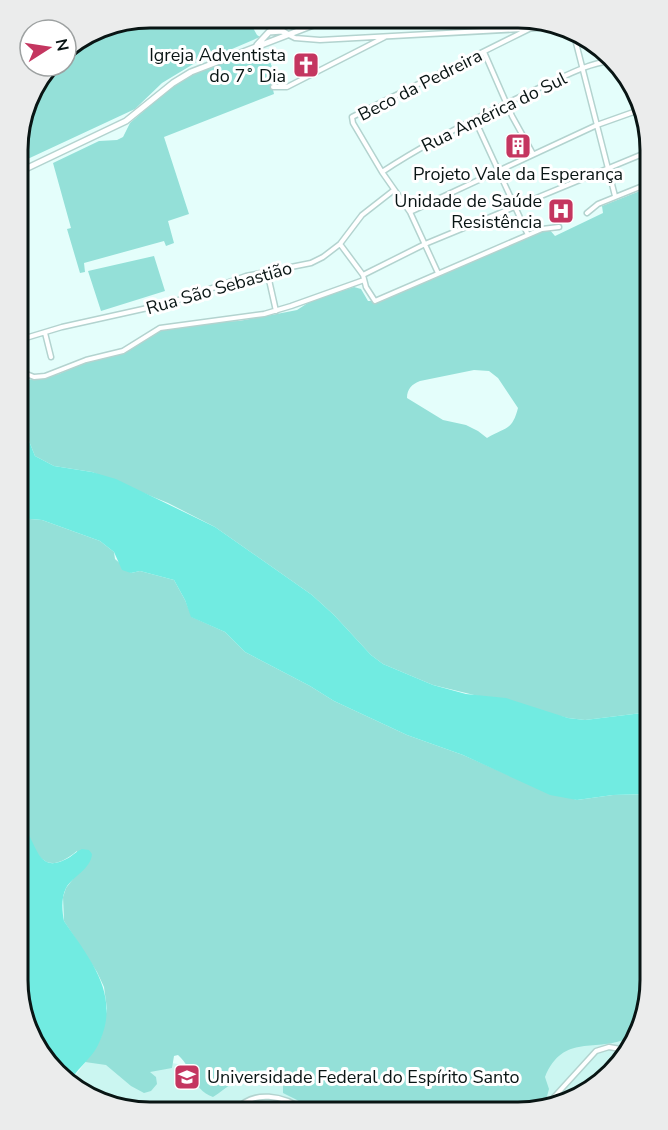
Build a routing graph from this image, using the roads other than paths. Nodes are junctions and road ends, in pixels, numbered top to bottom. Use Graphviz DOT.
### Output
graph roads {
  1 [pos="274,28"];
  2 [pos="284,28"];
  3 [pos="298,28"];
  4 [pos="526,29"];
  5 [pos="529,29"];
  6 [pos="269,32"];
  7 [pos="284,32"];
  8 [pos="389,35"];
  9 [pos="576,44"];
  10 [pos="256,47"];
  11 [pos="484,52"];
  12 [pos="603,63"];
  13 [pos="581,68"];
  14 [pos="273,87"];
  15 [pos="507,103"];
  16 [pos="633,112"];
  17 [pos="475,120"];
  18 [pos="597,125"];
  19 [pos="533,154"];
  20 [pos="640,154"];
  21 [pos="608,167"];
  22 [pos="28,168"];
  23 [pos="500,171"];
  24 [pos="382,172"];
  25 [pos="640,187"];
  26 [pos="394,190"];
  27 [pos="615,196"];
  28 [pos="516,207"];
  29 [pos="410,212"];
  30 [pos="587,213"];
  31 [pos="558,227"];
  32 [pos="528,235"];
  33 [pos="340,244"];
  34 [pos="425,244"];
  35 [pos="267,272"];
  36 [pos="438,273"];
  37 [pos="363,275"];
  38 [pos="364,280"];
  39 [pos="276,311"];
  40 [pos="45,333"];
  41 [pos="28,338"];
  42 [pos="51,357"];
  43 [pos="28,375"];
  44 [pos="618,1049"];
  45 [pos="555,1095"];
  46 [pos="245,1102"];
  47 [pos="288,1102"];
  1 -- 6 [label="street"];
  2 -- 7 [label="street"];
  3 -- 7 [label="main road"];
  4 -- 8 [label="street"];
  5 -- 11 [label="street, Beco da Pedreira"];
  6 -- 7 [label="main road"];
  6 -- 10 [label="main road"];
  7 -- 8 [label="street"];
  7 -- 10 [label="main road"];
  8 -- 14 [label="street"];
  9 -- 13 [label="street"];
  10 -- 22 [label="main road"];
  11 -- 15 [label="street"];
  11 -- 24 [label="street, Beco da Pedreira"];
  12 -- 13 [label="street, Rua América do Sul"];
  13 -- 15 [label="street, Rua América do Sul"];
  13 -- 18 [label="street"];
  15 -- 17 [label="street, Rua América do Sul"];
  15 -- 19 [label="street"];
  16 -- 18 [label="street"];
  17 -- 23 [label="street"];
  17 -- 24 [label="street, Rua América do Sul"];
  18 -- 19 [label="street"];
  18 -- 21 [label="street"];
  19 -- 23 [label="street"];
  20 -- 21 [label="street"];
  21 -- 27 [label="street"];
  21 -- 28 [label="street"];
  23 -- 28 [label="street"];
  23 -- 29 [label="street"];
  24 -- 26 [label="street, Beco da Pedreira"];
  25 -- 27 [label="street"];
  26 -- 29 [label="street, Beco da Pedreira"];
  26 -- 33 [label="street, Rua São Sebastião"];
  27 -- 30 [label="street"];
  28 -- 32 [label="street"];
  28 -- 34 [label="street"];
  29 -- 34 [label="street, Beco da Pedreira"];
  31 -- 32 [label="street"];
  32 -- 36 [label="street"];
  33 -- 35 [label="street, Rua São Sebastião"];
  33 -- 37 [label="street"];
  34 -- 36 [label="street, Beco da Pedreira"];
  34 -- 37 [label="street"];
  35 -- 39 [label="street"];
  35 -- 40 [label="street, Rua São Sebastião"];
  36 -- 38 [label="street"];
  37 -- 38 [label="street"];
  38 -- 39 [label="street"];
  39 -- 43 [label="street"];
  40 -- 41 [label="street, Rua São Sebastião"];
  40 -- 42 [label="street"];
  44 -- 45 [label="street"];
  46 -- 47 [label="street"];
}
